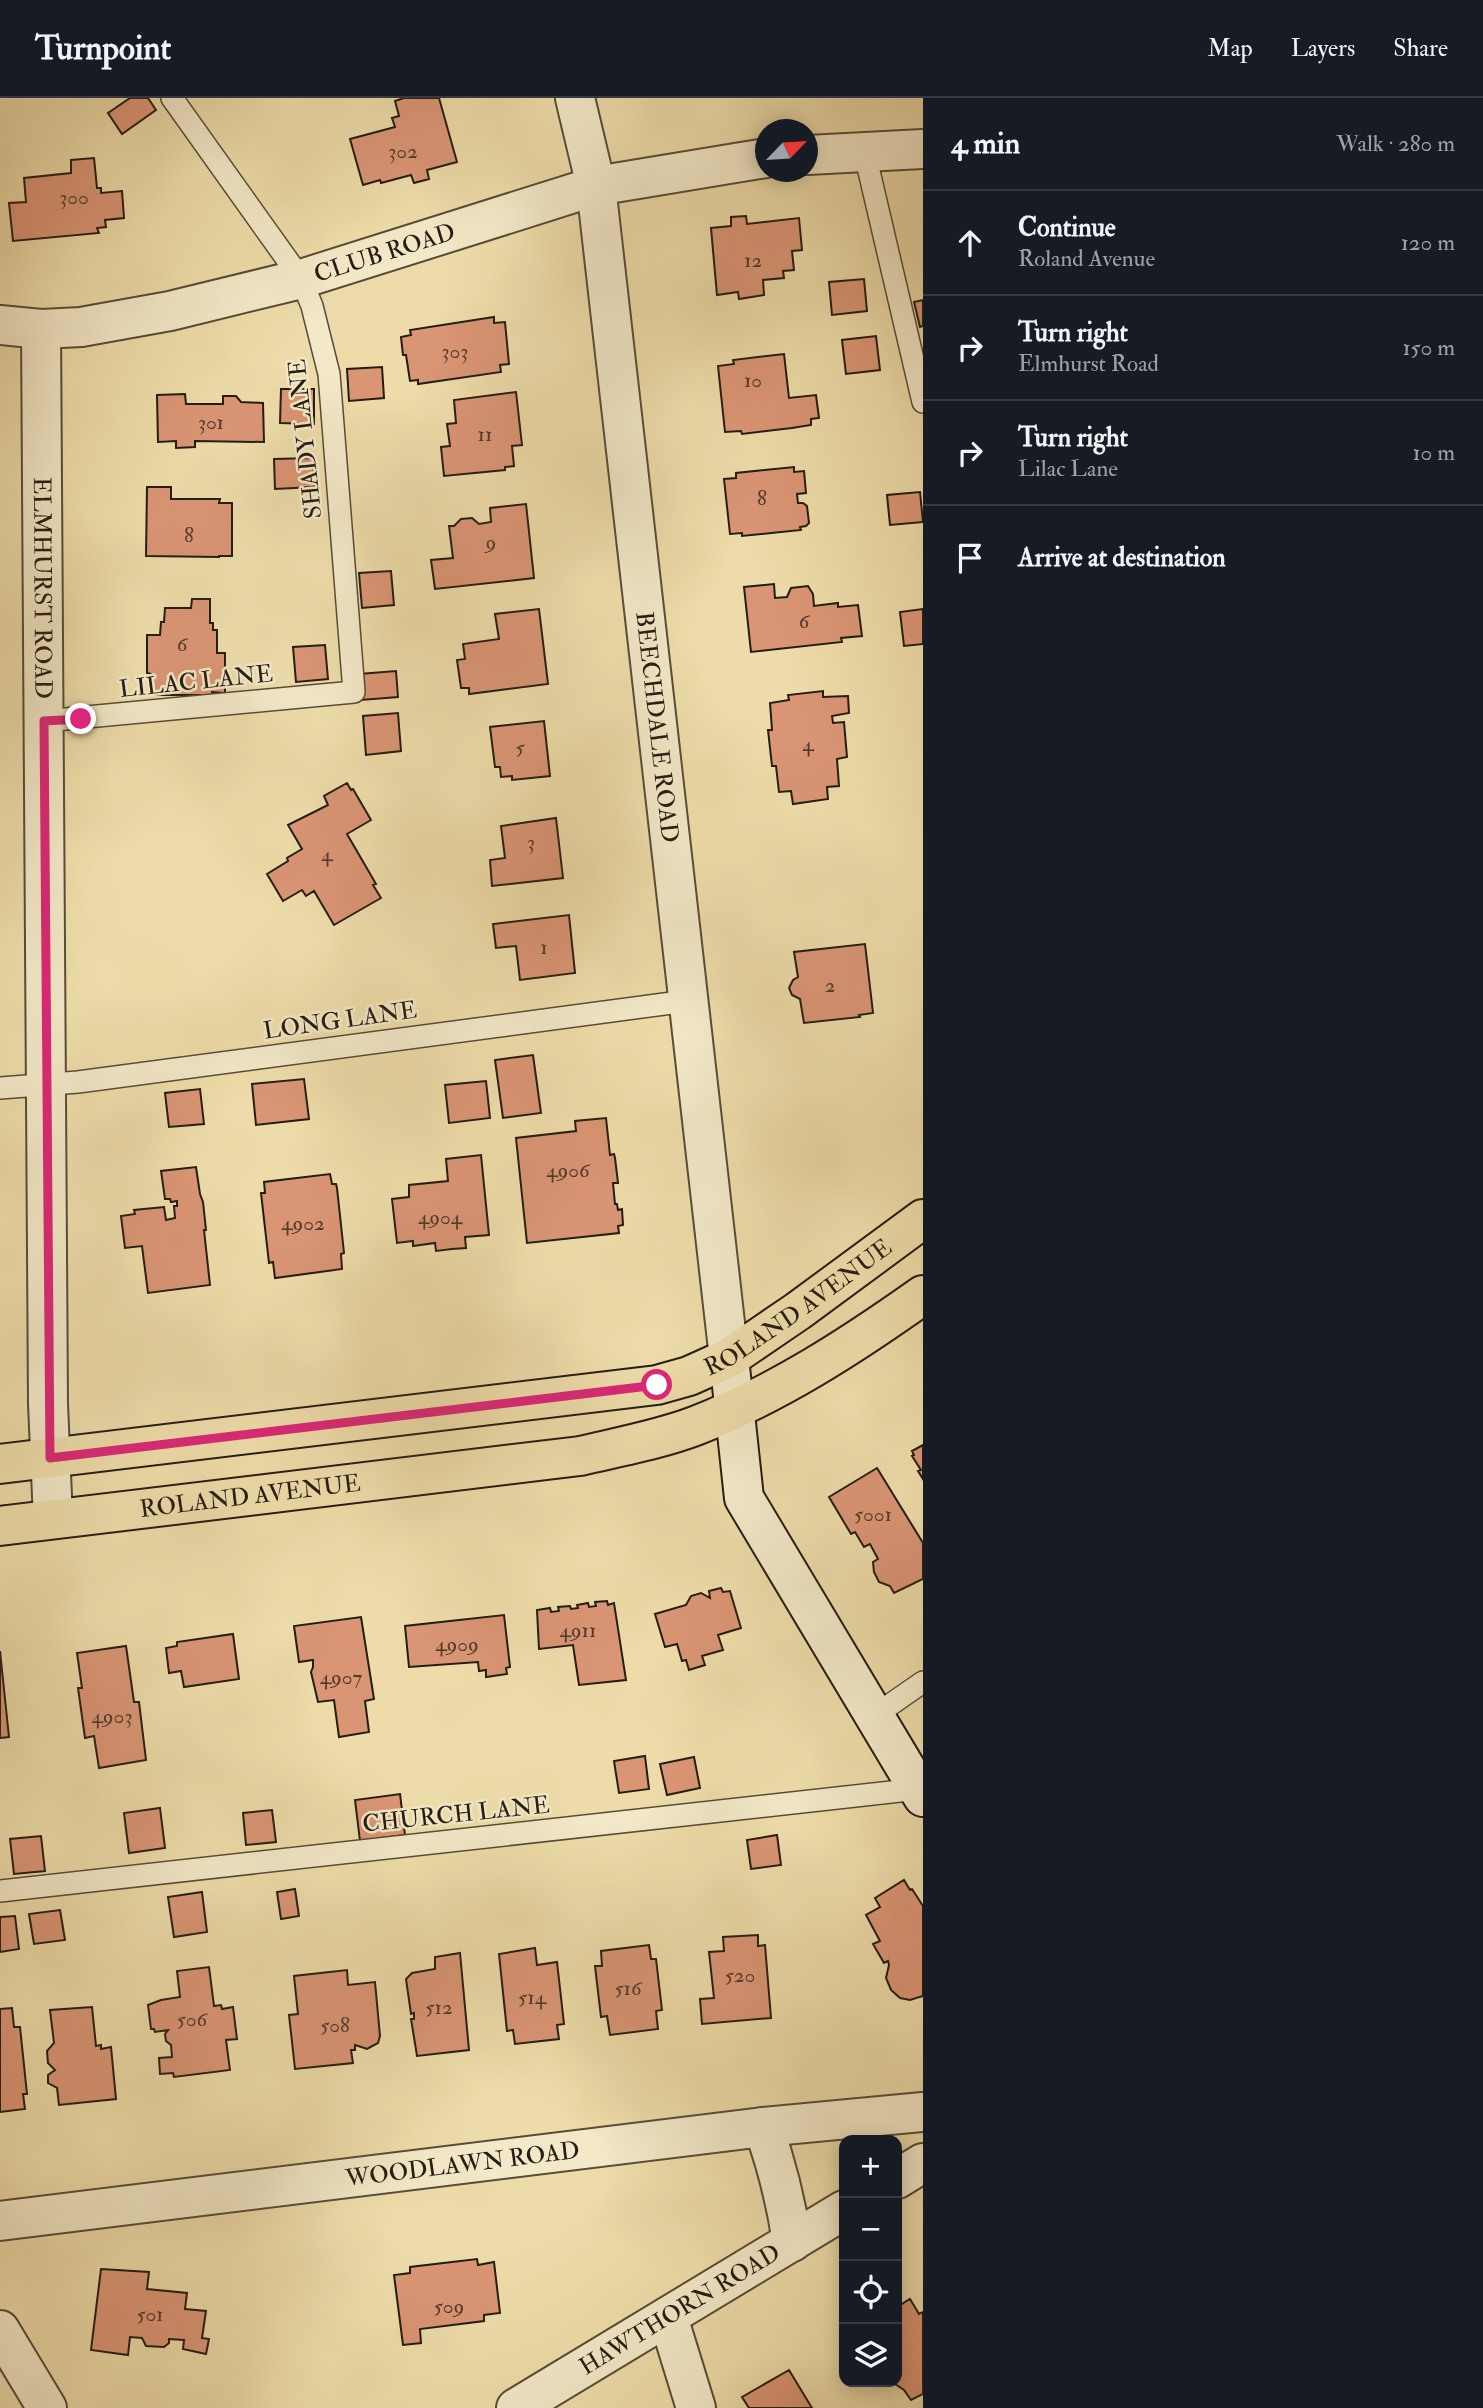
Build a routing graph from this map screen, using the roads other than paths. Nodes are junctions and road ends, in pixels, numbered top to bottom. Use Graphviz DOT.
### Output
graph roads {
  1 [pos="172,98"];
  2 [pos="575,98"];
  3 [pos="923,149"];
  4 [pos="864,150"];
  5 [pos="818,154"];
  6 [pos="755,160"];
  7 [pos="596,186"];
  8 [pos="300,279"];
  9 [pos="0,326"];
  10 [pos="41,329"];
  11 [pos="923,402"];
  12 [pos="354,692"];
  13 [pos="44,721"];
  14 [pos="687,1001"];
  15 [pos="46,1083"];
  16 [pos="0,1088"];
  17 [pos="923,1219"];
  18 [pos="923,1295"];
  19 [pos="729,1357"];
  20 [pos="734,1408"];
  21 [pos="50,1458"];
  22 [pos="0,1464"];
  23 [pos="53,1519"];
  24 [pos="0,1527"];
  25 [pos="923,1682"];
  26 [pos="874,1716"];
  27 [pos="920,1793"];
  28 [pos="0,1891"];
  29 [pos="923,2112"];
  30 [pos="763,2127"];
  31 [pos="923,2163"];
  32 [pos="902,2176"];
  33 [pos="839,2213"];
  34 [pos="0,2221"];
  35 [pos="792,2242"];
  36 [pos="668,2317"];
  37 [pos="0,2330"];
  38 [pos="47,2408"];
  39 [pos="516,2408"];
  40 [pos="696,2408"];
  1 -- 8 [label="lane, SHADY LANE"];
  2 -- 7 [label="street, BEECHDALE ROAD"];
  3 -- 4 [label="street"];
  4 -- 5 [label="street"];
  4 -- 11 [label="lane"];
  6 -- 7 [label="street, CLUB ROAD"];
  7 -- 8 [label="street, CLUB ROAD"];
  7 -- 14 [label="street, BEECHDALE ROAD"];
  8 -- 10 [label="street, CLUB ROAD"];
  8 -- 12 [label="lane, SHADY LANE"];
  9 -- 10 [label="street, CLUB ROAD"];
  10 -- 13 [label="street, ELMHURST ROAD"];
  12 -- 13 [label="lane, LILAC LANE"];
  13 -- 15 [label="street, ELMHURST ROAD"];
  14 -- 15 [label="lane, LONG LANE"];
  14 -- 19 [label="street, BEECHDALE ROAD"];
  15 -- 16 [label="lane, LONG LANE"];
  15 -- 21 [label="street, ELMHURST ROAD"];
  17 -- 19 [label="main road, ROLAND AVENUE"];
  18 -- 20 [label="main road, ROLAND AVENUE"];
  19 -- 20 [label="street, BEECHDALE ROAD"];
  19 -- 21 [label="main road, ROLAND AVENUE"];
  20 -- 23 [label="main road, ROLAND AVENUE"];
  20 -- 26 [label="street, BEECHDALE ROAD"];
  21 -- 22 [label="main road, ROLAND AVENUE"];
  21 -- 23 [label="street, ELMHURST ROAD"];
  23 -- 24 [label="main road, ROLAND AVENUE"];
  25 -- 26 [label="lane"];
  26 -- 27 [label="street, BEECHDALE ROAD"];
  27 -- 28 [label="lane, CHURCH LANE"];
  29 -- 30 [label="street, WOODLAWN ROAD"];
  30 -- 34 [label="street, WOODLAWN ROAD"];
  30 -- 35 [label="street"];
  31 -- 32 [label="street"];
  33 -- 35 [label="street, HAWTHORN ROAD"];
  35 -- 36 [label="street, HAWTHORN ROAD"];
  36 -- 39 [label="street, HAWTHORN ROAD"];
  36 -- 40 [label="street"];
  37 -- 38 [label="street"];
}
